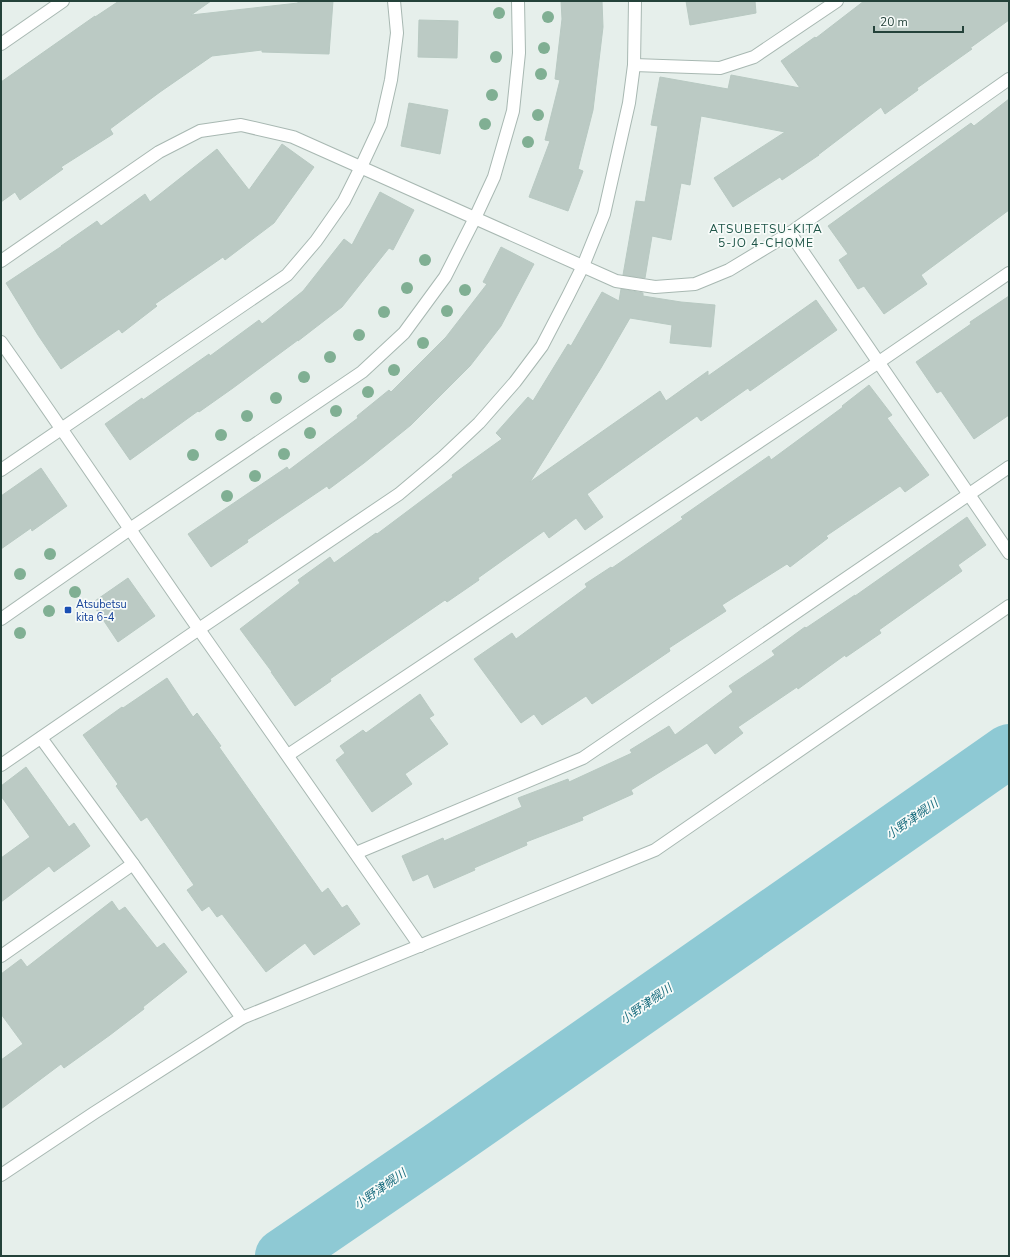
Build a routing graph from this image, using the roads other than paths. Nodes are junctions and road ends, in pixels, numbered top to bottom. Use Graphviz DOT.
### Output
graph roads {
  1 [pos="63,1"];
  2 [pos="394,1"];
  3 [pos="518,1"];
  4 [pos="635,1"];
  5 [pos="837,1"];
  6 [pos="1,44"];
  7 [pos="634,65"];
  8 [pos="1009,78"];
  9 [pos="361,167"];
  10 [pos="475,218"];
  11 [pos="790,233"];
  12 [pos="1,261"];
  13 [pos="583,266"];
  14 [pos="1009,273"];
  15 [pos="1,342"];
  16 [pos="879,362"];
  17 [pos="62,428"];
  18 [pos="1009,467"];
  19 [pos="1,470"];
  20 [pos="969,494"];
  21 [pos="130,529"];
  22 [pos="1009,553"];
  23 [pos="1009,606"];
  24 [pos="1,619"];
  25 [pos="199,629"];
  26 [pos="40,738"];
  27 [pos="288,755"];
  28 [pos="1,765"];
  29 [pos="356,853"];
  30 [pos="133,864"];
  31 [pos="420,946"];
  32 [pos="1,956"];
  33 [pos="242,1018"];
  34 [pos="1,1175"];
  1 -- 6 [label="street"];
  2 -- 9 [label="street"];
  3 -- 10 [label="street"];
  4 -- 7 [label="street"];
  5 -- 7 [label="street"];
  7 -- 13 [label="street"];
  8 -- 11 [label="street"];
  9 -- 10 [label="street"];
  9 -- 12 [label="street"];
  9 -- 17 [label="street"];
  10 -- 13 [label="street"];
  10 -- 21 [label="street"];
  11 -- 13 [label="street"];
  11 -- 16 [label="street"];
  13 -- 25 [label="street"];
  14 -- 16 [label="street"];
  15 -- 17 [label="street"];
  16 -- 20 [label="street"];
  16 -- 27 [label="street"];
  17 -- 19 [label="street"];
  17 -- 21 [label="street"];
  18 -- 20 [label="street"];
  20 -- 22 [label="street"];
  20 -- 29 [label="street"];
  21 -- 24 [label="street"];
  21 -- 25 [label="street"];
  23 -- 31 [label="street"];
  25 -- 26 [label="street"];
  25 -- 27 [label="street"];
  26 -- 28 [label="street"];
  26 -- 30 [label="street"];
  27 -- 29 [label="street"];
  29 -- 31 [label="street"];
  30 -- 32 [label="street"];
  30 -- 33 [label="street"];
  31 -- 33 [label="street"];
  33 -- 34 [label="street"];
}
